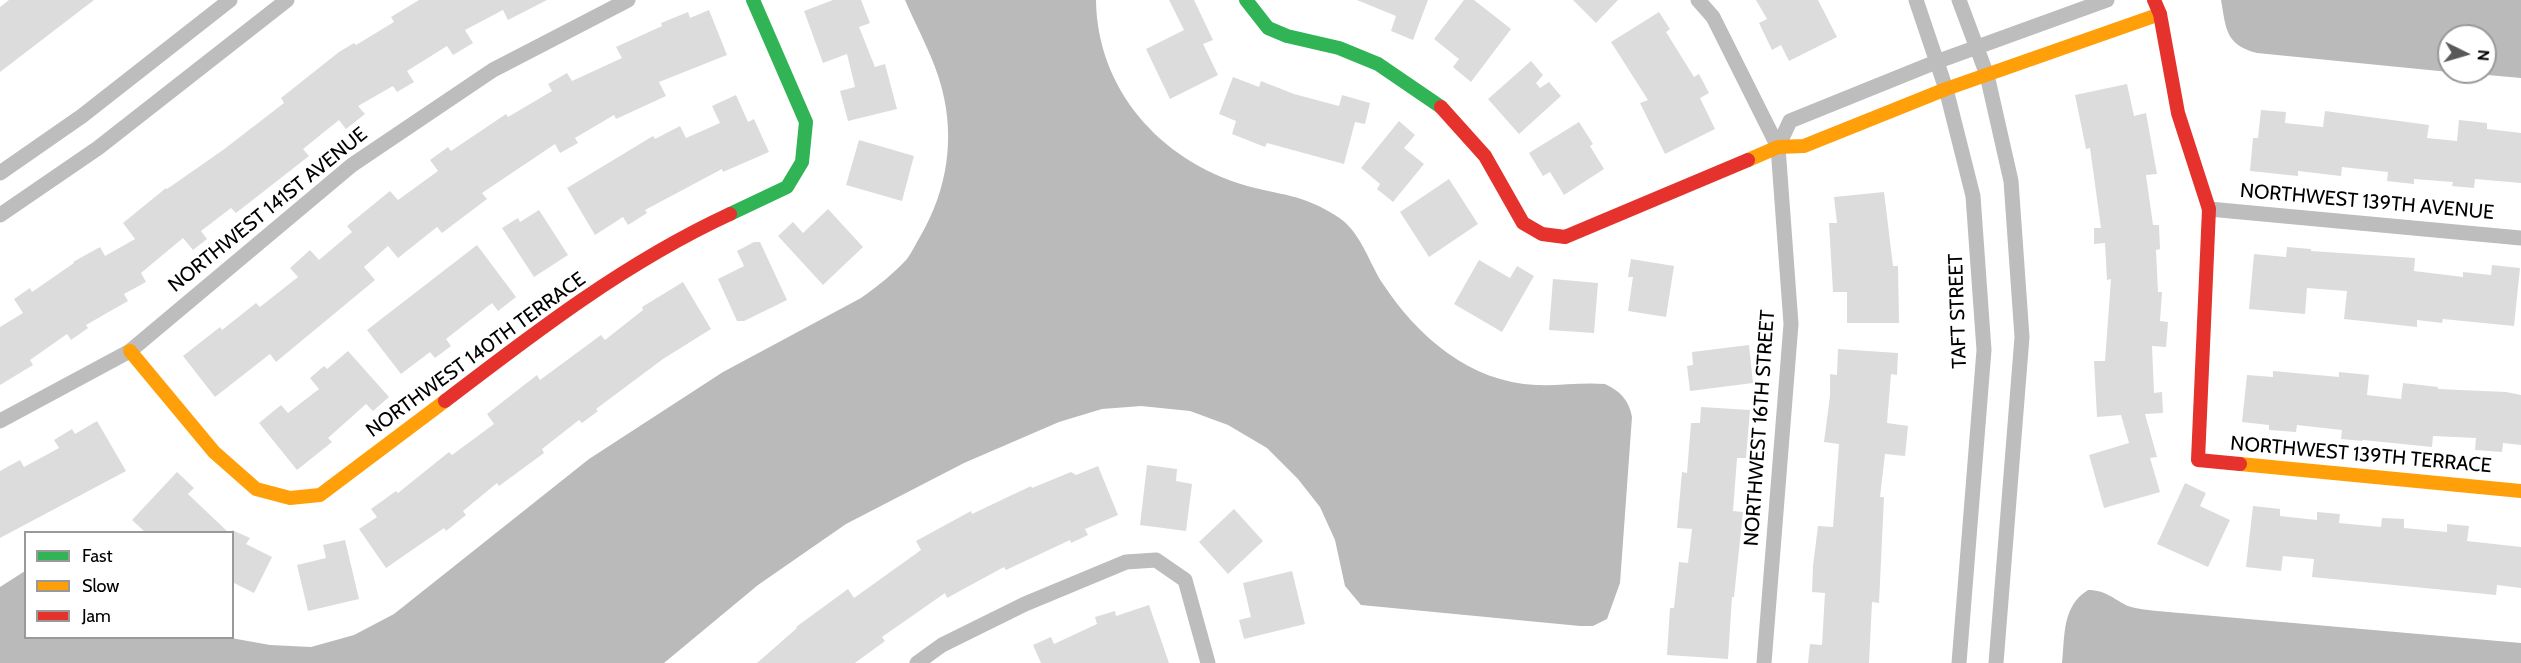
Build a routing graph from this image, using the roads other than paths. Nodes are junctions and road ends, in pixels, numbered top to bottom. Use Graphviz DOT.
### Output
graph roads {
  1 [pos="230,0"];
  2 [pos="287,0"];
  3 [pos="627,0"];
  4 [pos="753,0"];
  5 [pos="1246,0"];
  6 [pos="1698,0"];
  7 [pos="1916,0"];
  8 [pos="1959,0"];
  9 [pos="2107,0"];
  10 [pos="2154,0"];
  11 [pos="2160,14"];
  12 [pos="1976,48"];
  13 [pos="1936,62"];
  14 [pos="1987,75"];
  15 [pos="1946,89"];
  16 [pos="1778,147"];
  17 [pos="0,173"];
  18 [pos="2209,209"];
  19 [pos="0,216"];
  20 [pos="2521,238"];
  21 [pos="130,351"];
  22 [pos="0,421"];
  23 [pos="2521,491"];
  24 [pos="917,663"];
  25 [pos="1208,663"];
  26 [pos="1764,663"];
  27 [pos="1959,663"];
  28 [pos="1996,663"];
  1 -- 17 [label="street"];
  2 -- 19 [label="street"];
  3 -- 21 [label="street, NORTHWEST 141ST AVENUE"];
  4 -- 21 [label="street, NORTHWEST 140TH TERRACE"];
  5 -- 16 [label="street"];
  6 -- 16 [label="street, NORTHWEST 16TH STREET"];
  7 -- 13 [label="street, TAFT STREET"];
  8 -- 12 [label="street"];
  9 -- 12 [label="street"];
  10 -- 11 [label="street"];
  11 -- 14 [label="street"];
  11 -- 18 [label="street"];
  12 -- 13 [label="street"];
  12 -- 14 [label="street"];
  13 -- 15 [label="street, TAFT STREET"];
  13 -- 16 [label="street"];
  14 -- 15 [label="street"];
  14 -- 28 [label="street"];
  15 -- 16 [label="street"];
  15 -- 27 [label="street, TAFT STREET"];
  16 -- 26 [label="street, NORTHWEST 16TH STREET"];
  18 -- 20 [label="street, NORTHWEST 139TH AVENUE"];
  18 -- 23 [label="street, NORTHWEST 139TH TERRACE"];
  21 -- 22 [label="street, NORTHWEST 141ST AVENUE"];
  24 -- 25 [label="street"];
}
